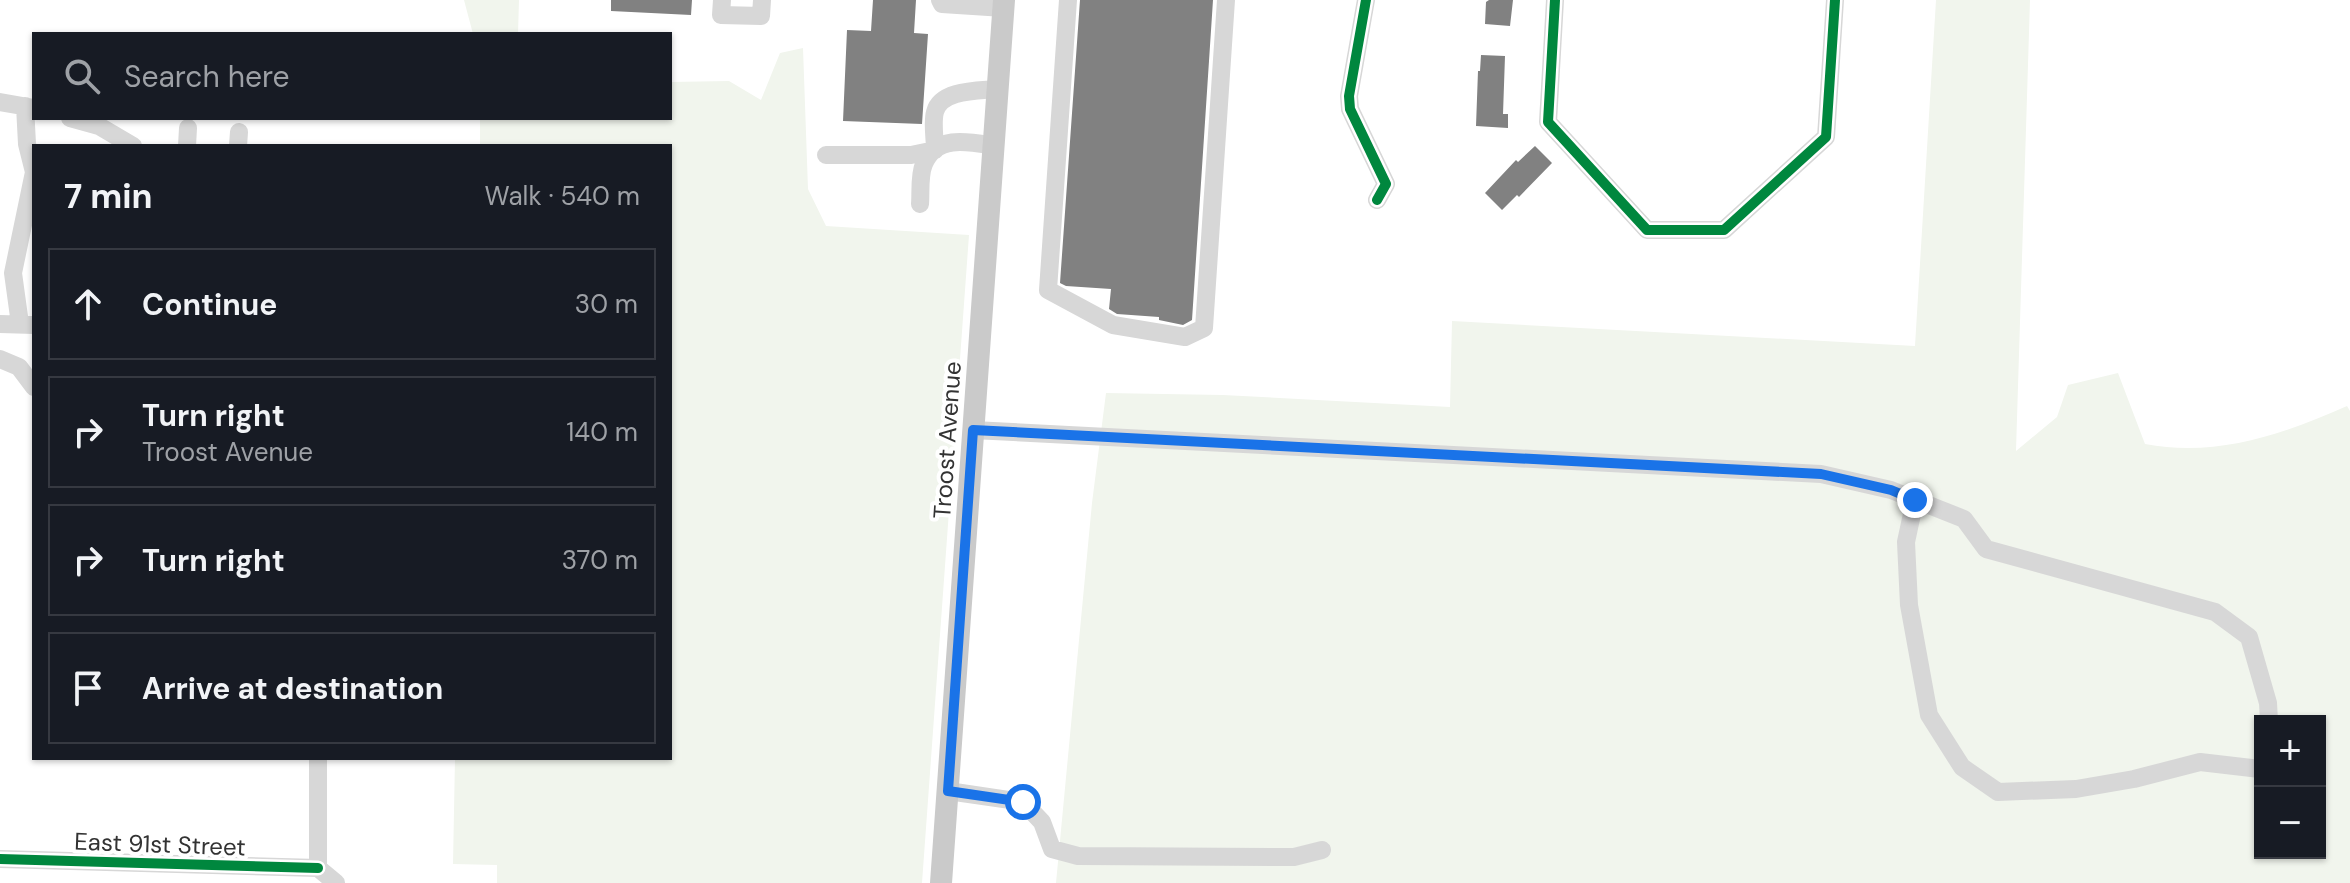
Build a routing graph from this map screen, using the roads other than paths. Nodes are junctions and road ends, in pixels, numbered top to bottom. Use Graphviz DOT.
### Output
graph roads {
  1 [pos="722,0"];
  2 [pos="762,0"];
  3 [pos="940,0"];
  4 [pos="1068,0"];
  5 [pos="1226,0"];
  6 [pos="1366,0"];
  7 [pos="1555,0"];
  8 [pos="1835,0"];
  9 [pos="1004,4"];
  10 [pos="997,89"];
  11 [pos="0,102"];
  12 [pos="30,107"];
  13 [pos="77,120"];
  14 [pos="130,144"];
  15 [pos="994,146"];
  16 [pos="935,150"];
  17 [pos="826,155"];
  18 [pos="32,164"];
  19 [pos="32,182"];
  20 [pos="1377,200"];
  21 [pos="920,204"];
  22 [pos="7,288"];
  23 [pos="0,324"];
  24 [pos="27,324"];
  25 [pos="0,359"];
  26 [pos="32,384"];
  27 [pos="973,430"];
  28 [pos="1915,500"];
  29 [pos="2269,715"];
  30 [pos="318,760"];
  31 [pos="2254,768"];
  32 [pos="948,791"];
  33 [pos="1322,850"];
  34 [pos="0,859"];
  35 [pos="318,868"];
  36 [pos="336,883"];
  37 [pos="941,883"];
  1 -- 2 [label="street"];
  3 -- 9 [label="street"];
  4 -- 5 [label="street"];
  6 -- 20 [label="street"];
  7 -- 8 [label="street"];
  9 -- 10 [label="main road, Troost Avenue"];
  10 -- 15 [label="main road, Troost Avenue"];
  10 -- 16 [label="street"];
  11 -- 12 [label="street"];
  12 -- 18 [label="street"];
  13 -- 14 [label="street"];
  15 -- 16 [label="street"];
  15 -- 27 [label="main road, Troost Avenue"];
  16 -- 17 [label="street"];
  16 -- 21 [label="street"];
  19 -- 22 [label="street"];
  22 -- 24 [label="street"];
  23 -- 24 [label="street"];
  25 -- 26 [label="street"];
  27 -- 28 [label="street"];
  27 -- 32 [label="main road, Troost Avenue"];
  28 -- 29 [label="street"];
  28 -- 31 [label="street"];
  30 -- 35 [label="street"];
  32 -- 33 [label="street"];
  32 -- 37 [label="main road, Troost Avenue"];
  34 -- 35 [label="street, East 91st Street"];
  35 -- 36 [label="street"];
}
